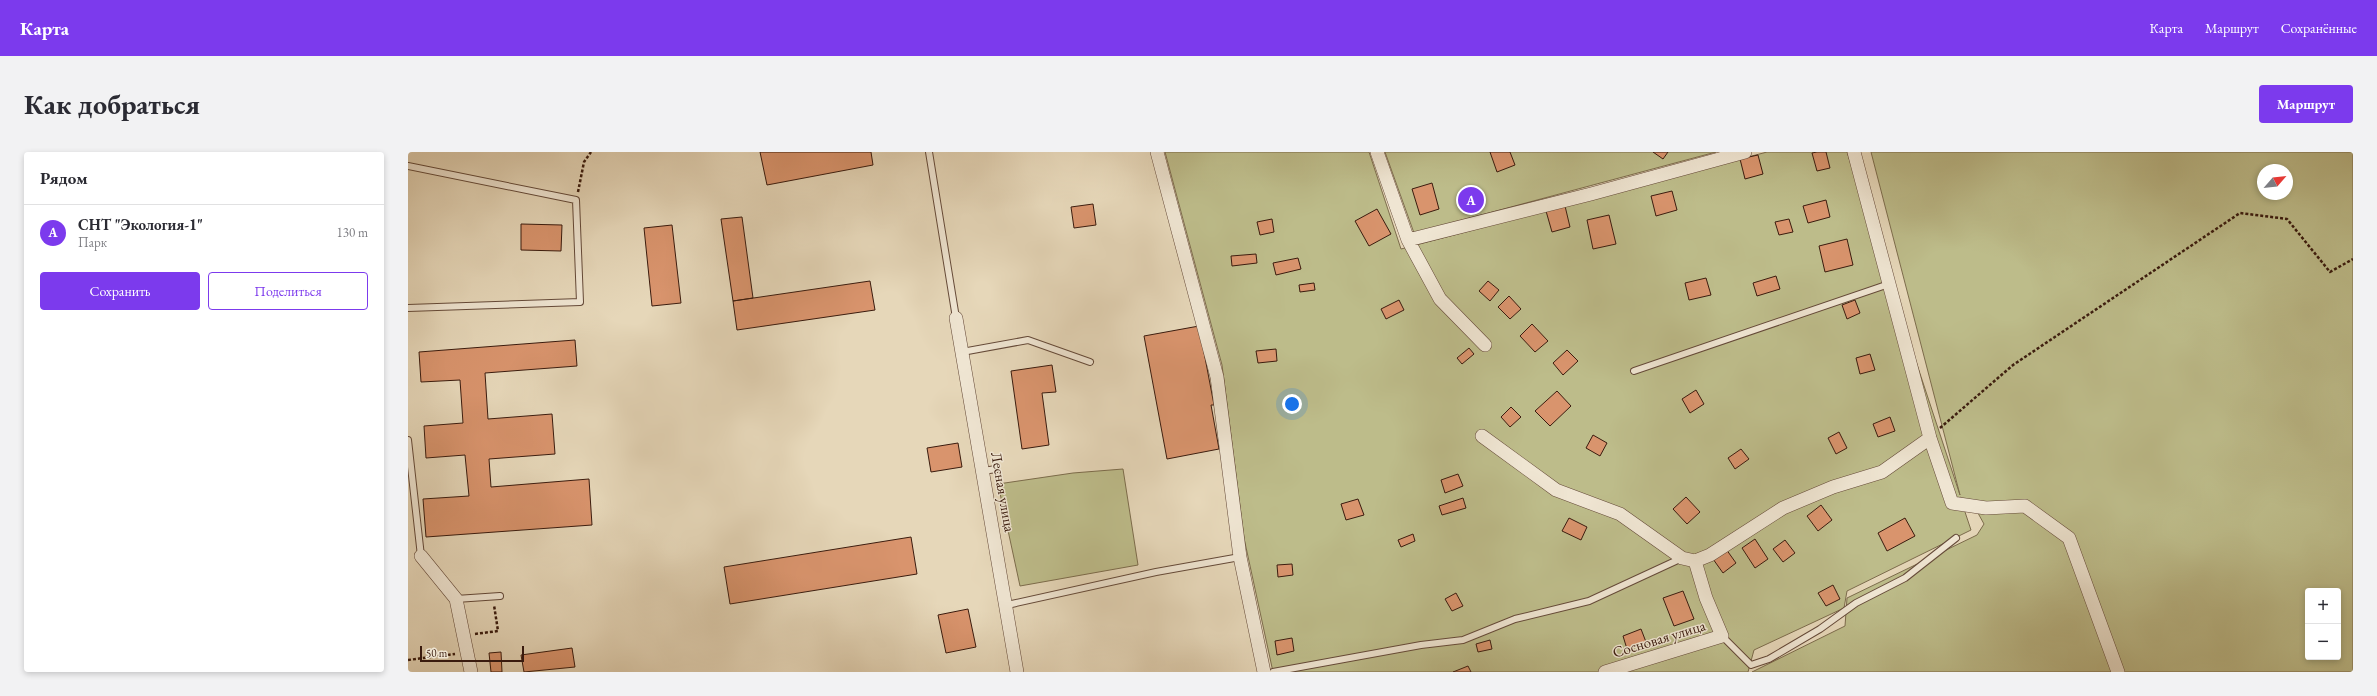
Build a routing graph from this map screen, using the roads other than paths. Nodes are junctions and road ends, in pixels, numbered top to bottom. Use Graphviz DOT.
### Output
graph roads {
  1 [pos="929,152"];
  2 [pos="1157,152"];
  3 [pos="1377,152"];
  4 [pos="1745,152"];
  5 [pos="1854,152"];
  6 [pos="408,166"];
  7 [pos="1408,240"];
  8 [pos="1889,284"];
  9 [pos="408,308"];
  10 [pos="956,318"];
  11 [pos="1485,345"];
  12 [pos="962,352"];
  13 [pos="1090,362"];
  14 [pos="1634,372"];
  15 [pos="1482,436"];
  16 [pos="1930,438"];
  17 [pos="408,440"];
  18 [pos="1956,538"];
  19 [pos="421,556"];
  20 [pos="1240,557"];
  21 [pos="1682,558"];
  22 [pos="1696,562"];
  23 [pos="500,596"];
  24 [pos="456,599"];
  25 [pos="1007,605"];
  26 [pos="1722,636"];
  27 [pos="1750,664"];
  28 [pos="471,672"];
  29 [pos="1017,672"];
  30 [pos="1264,672"];
  31 [pos="1273,672"];
  32 [pos="1605,672"];
  33 [pos="1753,672"];
  34 [pos="2118,672"];
  1 -- 10 [label="lane"];
  2 -- 20 [label="street"];
  3 -- 7 [label="street"];
  4 -- 7 [label="street"];
  5 -- 8 [label="street"];
  6 -- 9 [label="lane"];
  7 -- 11 [label="street"];
  8 -- 14 [label="lane"];
  8 -- 16 [label="street"];
  10 -- 12 [label="street, Лесная улица"];
  12 -- 13 [label="lane"];
  12 -- 25 [label="street, Лесная улица"];
  15 -- 21 [label="street"];
  16 -- 22 [label="street"];
  16 -- 34 [label="street"];
  17 -- 19 [label="lane"];
  18 -- 27 [label="lane"];
  19 -- 24 [label="street"];
  20 -- 25 [label="lane"];
  20 -- 30 [label="street"];
  21 -- 22 [label="street"];
  21 -- 31 [label="lane"];
  22 -- 26 [label="street"];
  23 -- 24 [label="lane"];
  24 -- 28 [label="street"];
  25 -- 29 [label="street, Лесная улица"];
  26 -- 27 [label="lane"];
  26 -- 32 [label="street, Сосновая улица"];
  27 -- 33 [label="lane"];
}
